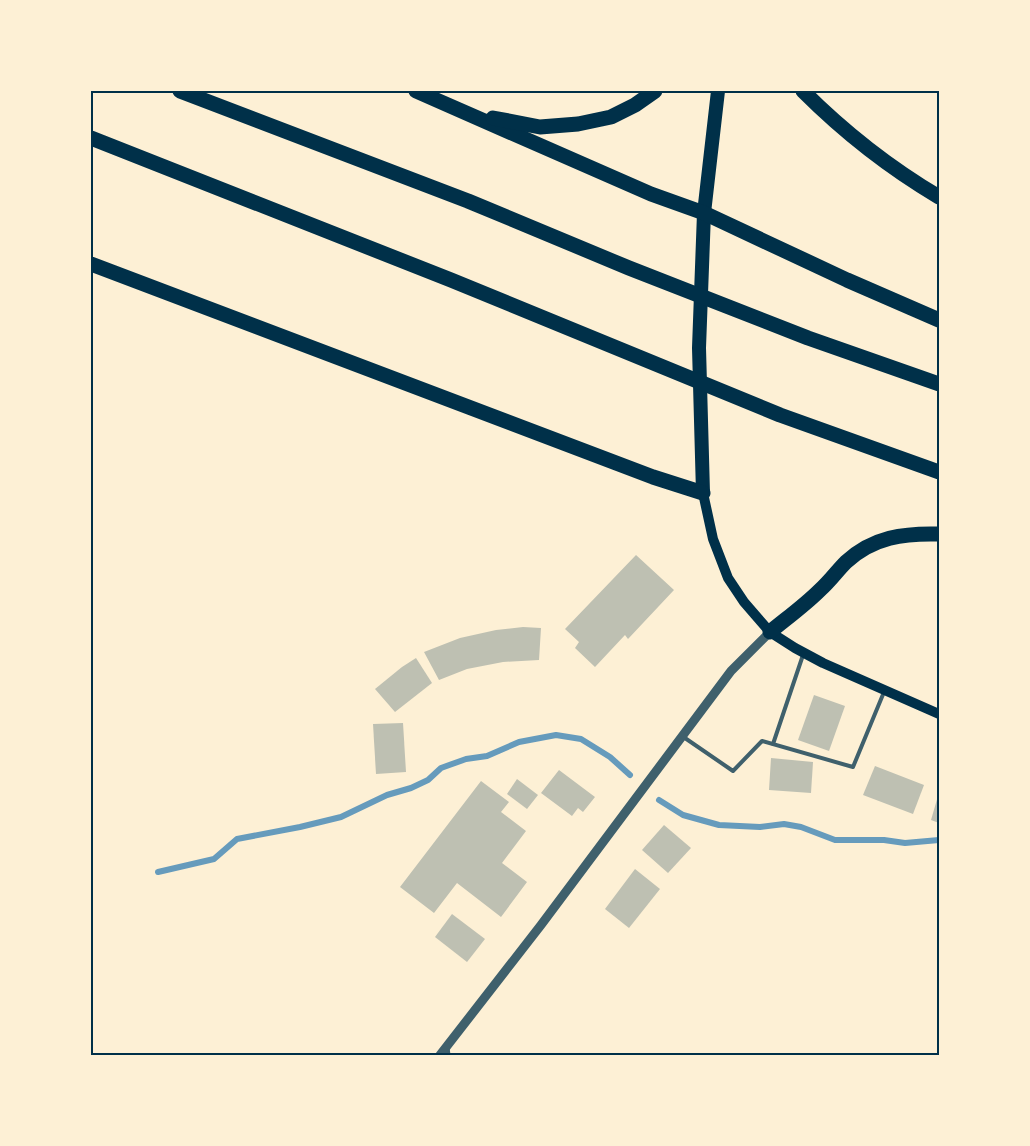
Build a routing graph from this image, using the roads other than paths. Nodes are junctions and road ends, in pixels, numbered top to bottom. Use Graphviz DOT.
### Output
graph roads {
  1 [pos="180,91"];
  2 [pos="416,91"];
  3 [pos="655,91"];
  4 [pos="718,91"];
  5 [pos="803,91"];
  6 [pos="468,113"];
  7 [pos="91,138"];
  8 [pos="939,196"];
  9 [pos="704,213"];
  10 [pos="91,264"];
  11 [pos="939,320"];
  12 [pos="939,384"];
  13 [pos="939,472"];
  14 [pos="703,493"];
  15 [pos="939,534"];
  16 [pos="770,632"];
  17 [pos="803,652"];
  18 [pos="884,690"];
  19 [pos="939,714"];
  20 [pos="682,736"];
  21 [pos="773,744"];
  22 [pos="448,1051"];
  23 [pos="440,1055"];
  1 -- 12 [label="highway"];
  2 -- 6 [label="highway"];
  3 -- 6 [label="highway"];
  4 -- 9 [label="highway"];
  5 -- 8 [label="highway"];
  6 -- 9 [label="highway"];
  7 -- 13 [label="highway"];
  9 -- 11 [label="highway"];
  9 -- 14 [label="highway"];
  10 -- 14 [label="highway"];
  14 -- 16 [label="main road"];
  15 -- 16 [label="highway"];
  16 -- 17 [label="main road"];
  16 -- 20 [label="street"];
  17 -- 18 [label="main road"];
  17 -- 21 [label="lane"];
  18 -- 19 [label="main road"];
  18 -- 21 [label="lane"];
  20 -- 21 [label="lane"];
  20 -- 22 [label="street"];
  22 -- 23 [label="street"];
}
